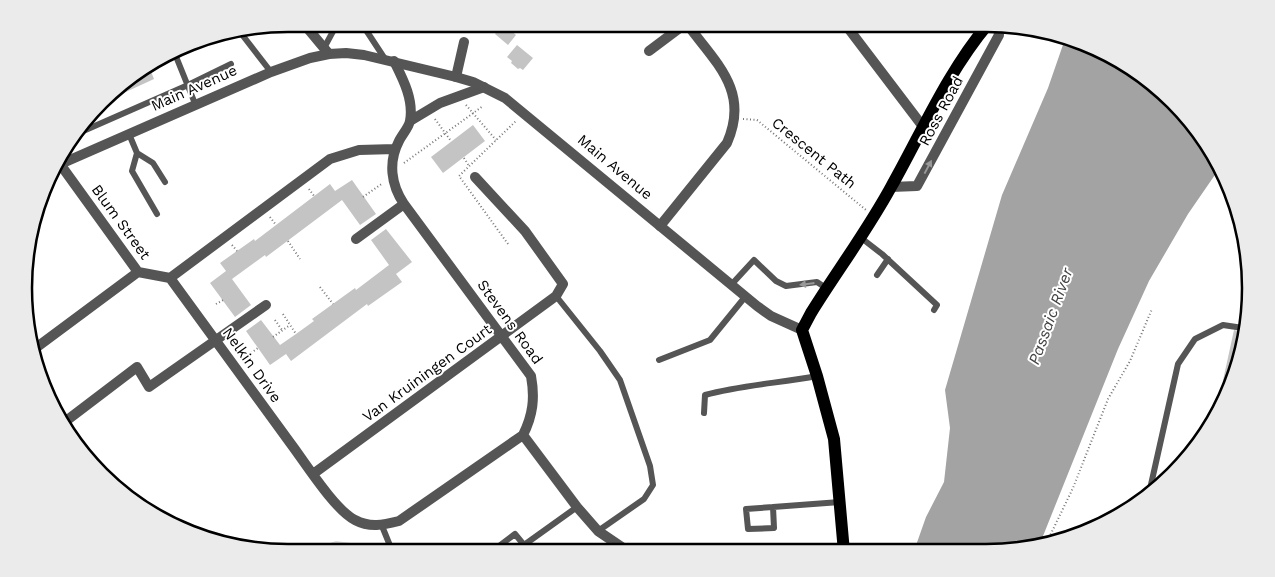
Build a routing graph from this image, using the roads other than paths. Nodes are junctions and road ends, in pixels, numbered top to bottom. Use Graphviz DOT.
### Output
graph roads {
  1 [pos="311,32"];
  2 [pos="334,32"];
  3 [pos="368,32"];
  4 [pos="675,32"];
  5 [pos="692,32"];
  6 [pos="851,32"];
  7 [pos="981,32"];
  8 [pos="999,33"];
  9 [pos="243,36"];
  10 [pos="464,42"];
  11 [pos="326,51"];
  12 [pos="649,51"];
  13 [pos="176,59"];
  14 [pos="389,60"];
  15 [pos="231,64"];
  16 [pos="271,72"];
  17 [pos="456,77"];
  18 [pos="188,85"];
  19 [pos="484,87"];
  20 [pos="196,106"];
  21 [pos="410,121"];
  22 [pos="924,128"];
  23 [pos="89,129"];
  24 [pos="129,134"];
  25 [pos="395,149"];
  26 [pos="137,153"];
  27 [pos="66,161"];
  28 [pos="62,170"];
  29 [pos="474,177"];
  30 [pos="165,182"];
  31 [pos="891,187"];
  32 [pos="404,204"];
  33 [pos="157,214"];
  34 [pos="660,226"];
  35 [pos="860,237"];
  36 [pos="356,240"];
  37 [pos="888,259"];
  38 [pos="138,272"];
  39 [pos="877,275"];
  40 [pos="170,278"];
  41 [pos="731,285"];
  42 [pos="826,288"];
  43 [pos="556,296"];
  44 [pos="745,296"];
  45 [pos="266,305"];
  46 [pos="934,310"];
  47 [pos="1239,328"];
  48 [pos="802,330"];
  49 [pos="502,336"];
  50 [pos="216,341"];
  51 [pos="39,346"];
  52 [pos="659,360"];
  53 [pos="817,376"];
  54 [pos="704,413"];
  55 [pos="69,419"];
  56 [pos="523,435"];
  57 [pos="314,474"];
  58 [pos="1151,484"];
  59 [pos="840,502"];
  60 [pos="577,507"];
  61 [pos="773,507"];
  62 [pos="382,526"];
  63 [pos="598,531"];
  64 [pos="389,544"];
  65 [pos="502,544"];
  66 [pos="523,544"];
  67 [pos="525,544"];
  68 [pos="617,544"];
  69 [pos="843,544"];
  1 -- 11 [label="street"];
  2 -- 11 [label="lane"];
  3 -- 14 [label="lane"];
  4 -- 12 [label="street"];
  5 -- 34 [label="street"];
  6 -- 22 [label="street"];
  7 -- 22 [label="main road"];
  31 -- 8 [label="street, Ross Road, one-way"];
  9 -- 16 [label="lane"];
  10 -- 17 [label="street"];
  11 -- 14 [label="street, Main Avenue"];
  11 -- 16 [label="street, Main Avenue"];
  13 -- 18 [label="lane"];
  14 -- 17 [label="street, Main Avenue"];
  14 -- 21 [label="street"];
  15 -- 18 [label="lane"];
  16 -- 20 [label="street, Main Avenue"];
  17 -- 19 [label="street, Main Avenue"];
  18 -- 20 [label="lane"];
  18 -- 23 [label="lane"];
  19 -- 21 [label="street"];
  19 -- 34 [label="street, Main Avenue"];
  20 -- 24 [label="street, Main Avenue"];
  21 -- 25 [label="street, Stevens Road"];
  22 -- 31 [label="main road"];
  24 -- 26 [label="lane"];
  24 -- 27 [label="street, Main Avenue"];
  25 -- 32 [label="street, Stevens Road"];
  25 -- 40 [label="street"];
  26 -- 30 [label="lane"];
  26 -- 33 [label="lane"];
  28 -- 38 [label="street, Blum Street"];
  29 -- 43 [label="street"];
  31 -- 35 [label="main road"];
  32 -- 36 [label="street"];
  32 -- 49 [label="street, Stevens Road"];
  34 -- 41 [label="street, Main Avenue"];
  35 -- 37 [label="lane"];
  35 -- 42 [label="main road"];
  37 -- 39 [label="lane"];
  37 -- 46 [label="lane"];
  38 -- 40 [label="street, Blum Street"];
  38 -- 51 [label="street"];
  40 -- 50 [label="street, Nelkin Drive"];
  42 -- 41 [label="lane, one-way"];
  41 -- 44 [label="street, Main Avenue"];
  42 -- 48 [label="main road"];
  43 -- 49 [label="street, Van Kruiningen Court"];
  43 -- 63 [label="lane"];
  44 -- 48 [label="street, Main Avenue"];
  44 -- 52 [label="lane"];
  45 -- 50 [label="street"];
  47 -- 58 [label="lane"];
  48 -- 53 [label="main road"];
  49 -- 56 [label="street, Stevens Road"];
  49 -- 57 [label="street, Van Kruiningen Court"];
  50 -- 55 [label="street"];
  50 -- 57 [label="street, Nelkin Drive"];
  53 -- 54 [label="lane"];
  53 -- 59 [label="main road"];
  56 -- 60 [label="street"];
  56 -- 62 [label="street"];
  57 -- 62 [label="street, Nelkin Drive"];
  59 -- 61 [label="lane"];
  59 -- 69 [label="main road"];
  60 -- 63 [label="street"];
  60 -- 67 [label="lane"];
  61 -- 61 [label="lane"];
  62 -- 64 [label="lane"];
  63 -- 68 [label="street"];
  65 -- 66 [label="lane"];
}
